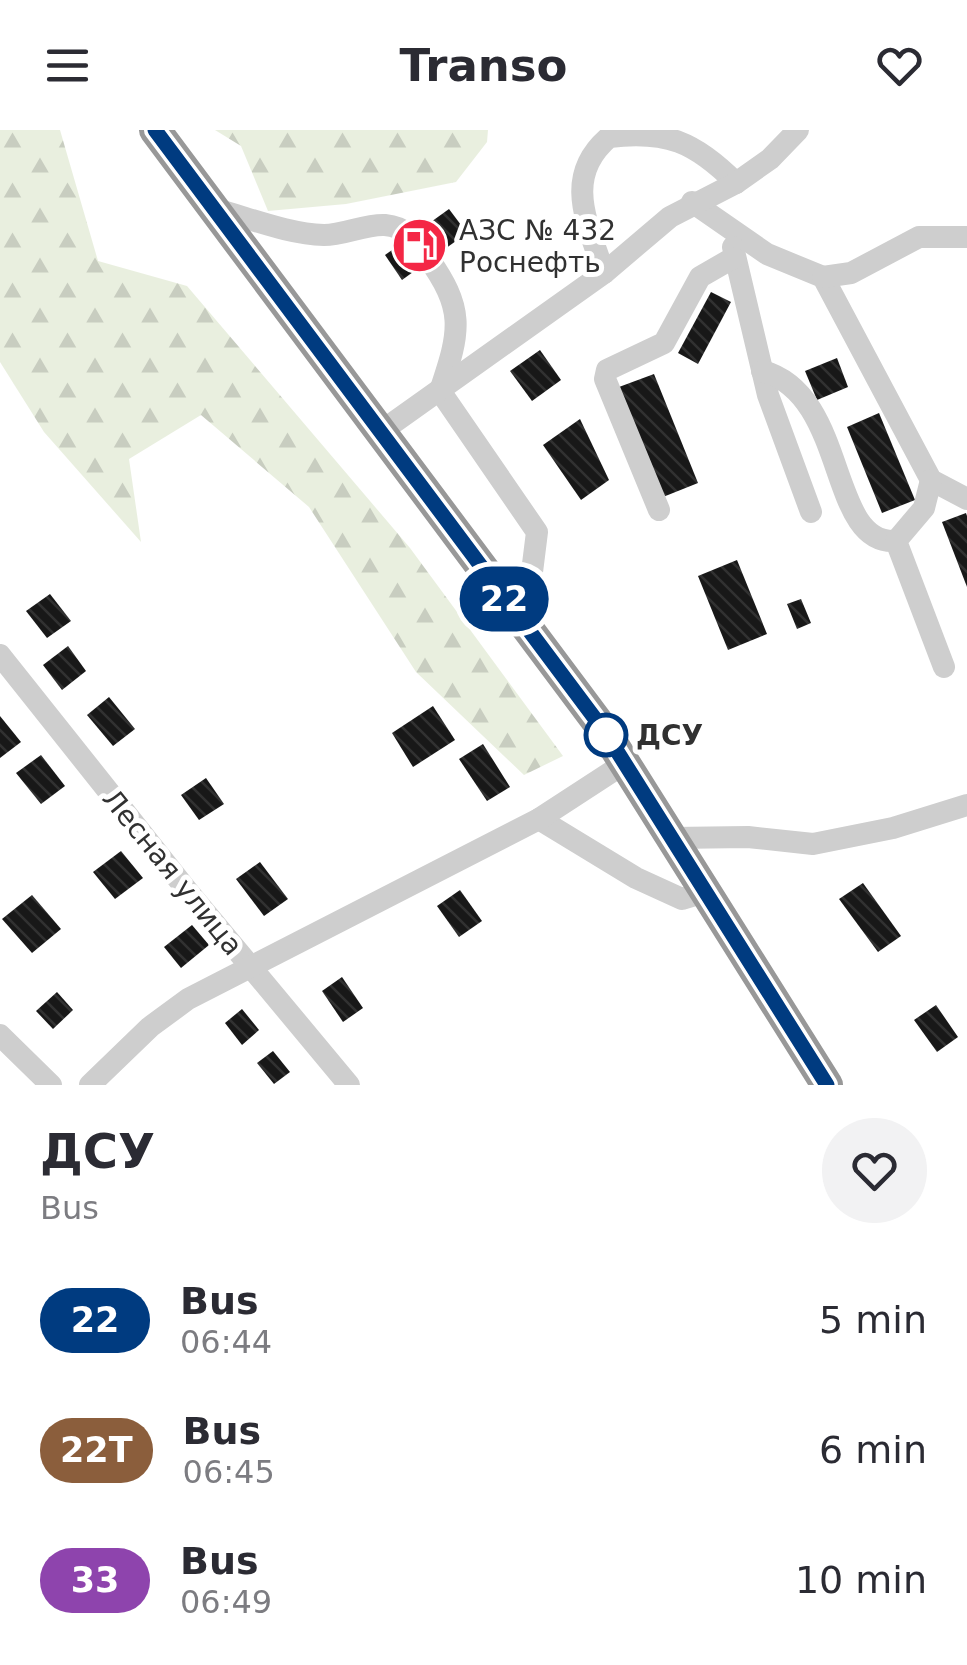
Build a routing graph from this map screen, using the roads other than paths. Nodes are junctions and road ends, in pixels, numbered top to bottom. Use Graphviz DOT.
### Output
graph roads {
  1 [pos="155,130"];
  2 [pos="794,131"];
  3 [pos="736,182"];
  4 [pos="692,202"];
  5 [pos="212,208"];
  6 [pos="734,233"];
  7 [pos="967,237"];
  8 [pos="733,258"];
  9 [pos="604,274"];
  10 [pos="822,277"];
  11 [pos="762,371"];
  12 [pos="440,391"];
  13 [pos="379,433"];
  14 [pos="931,480"];
  15 [pos="967,499"];
  16 [pos="659,510"];
  17 [pos="811,512"];
  18 [pos="896,541"];
  19 [pos="525,628"];
  20 [pos="0,655"];
  21 [pos="944,667"];
  22 [pos="625,763"];
  23 [pos="967,805"];
  24 [pos="539,819"];
  25 [pos="672,838"];
  26 [pos="706,892"];
  27 [pos="251,968"];
  28 [pos="0,1035"];
  29 [pos="50,1085"];
  30 [pos="90,1085"];
  31 [pos="350,1085"];
  32 [pos="827,1085"];
  1 -- 5 [label="highway"];
  2 -- 3 [label="street"];
  3 -- 4 [label="street"];
  3 -- 9 [label="street"];
  4 -- 6 [label="street"];
  4 -- 9 [label="street"];
  5 -- 12 [label="street"];
  5 -- 13 [label="highway"];
  6 -- 8 [label="street"];
  6 -- 10 [label="street"];
  7 -- 10 [label="street"];
  8 -- 11 [label="street"];
  8 -- 16 [label="street"];
  9 -- 12 [label="street"];
  10 -- 14 [label="street"];
  11 -- 17 [label="street"];
  11 -- 18 [label="street"];
  12 -- 13 [label="street"];
  12 -- 19 [label="street"];
  13 -- 19 [label="highway"];
  14 -- 15 [label="street"];
  14 -- 18 [label="street"];
  18 -- 21 [label="street"];
  19 -- 22 [label="highway"];
  20 -- 27 [label="street, Лесная улица"];
  22 -- 24 [label="street"];
  22 -- 25 [label="highway"];
  23 -- 25 [label="street"];
  24 -- 26 [label="street"];
  24 -- 27 [label="street"];
  25 -- 26 [label="highway"];
  26 -- 32 [label="highway"];
  27 -- 30 [label="street"];
  27 -- 31 [label="street, Лесная улица"];
  28 -- 29 [label="street"];
}
